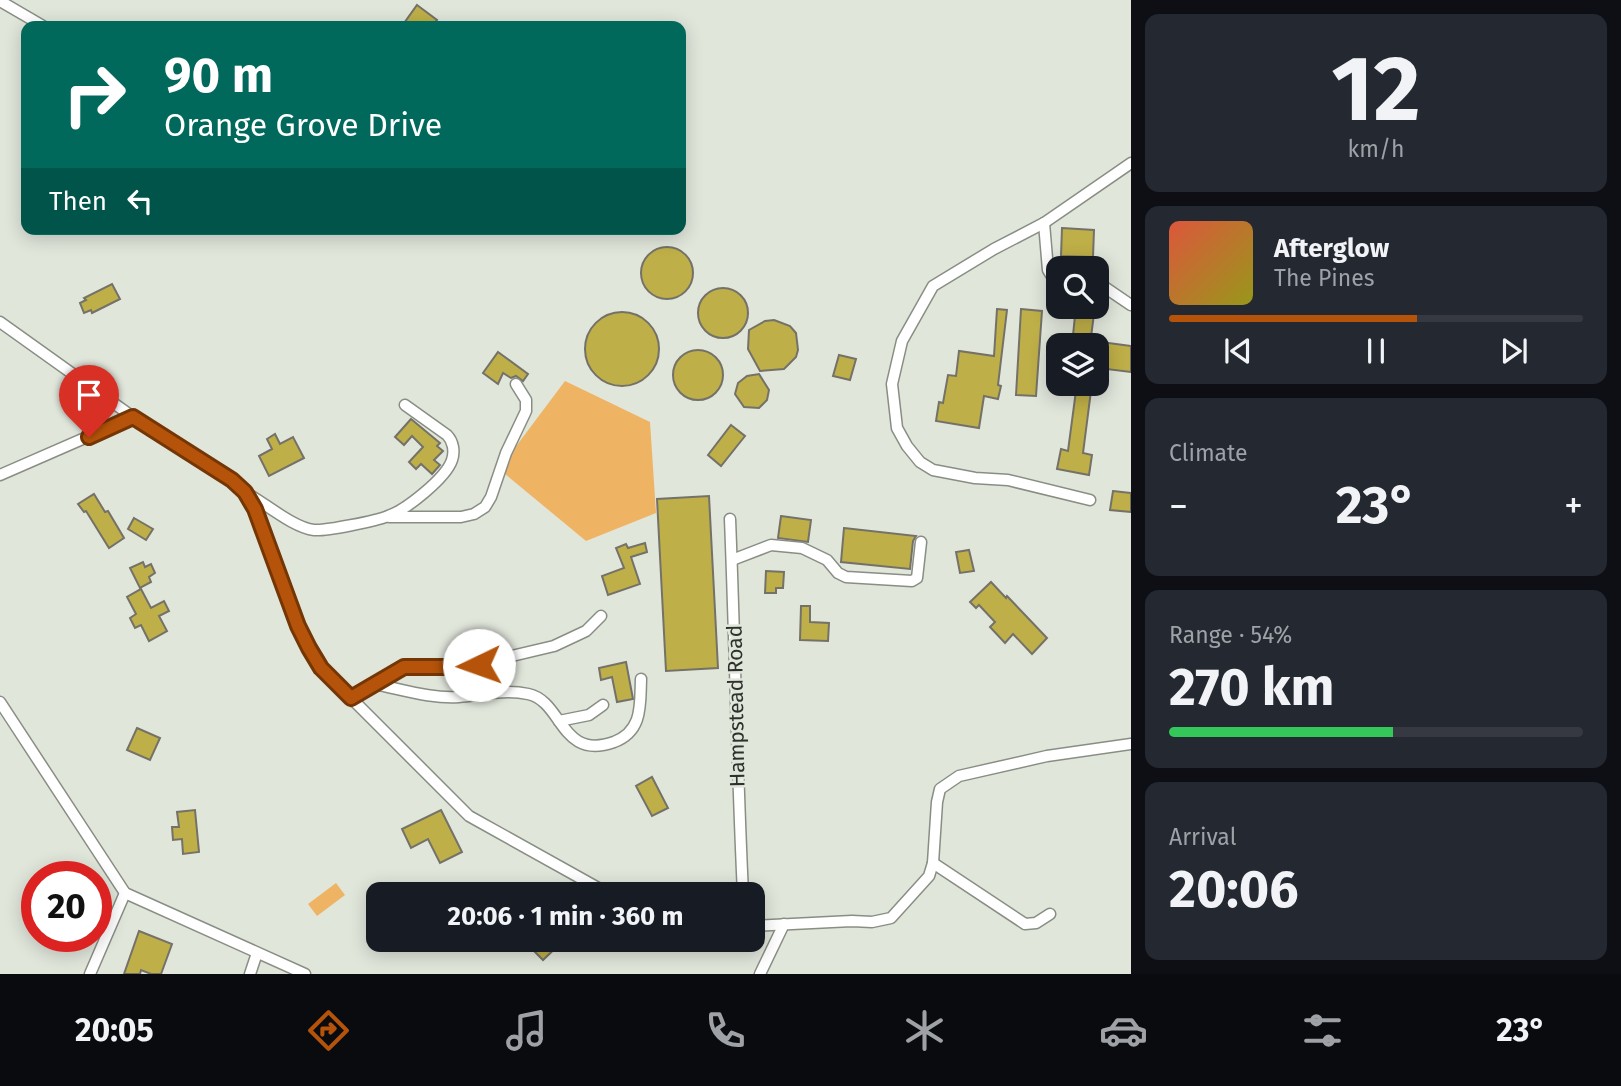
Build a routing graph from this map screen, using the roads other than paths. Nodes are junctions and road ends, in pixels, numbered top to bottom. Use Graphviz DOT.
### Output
graph roads {
  1 [pos="0,1"];
  2 [pos="34,21"];
  3 [pos="1131,163"];
  4 [pos="1044,223"];
  5 [pos="1047,256"];
  6 [pos="1109,290"];
  7 [pos="1131,305"];
  8 [pos="0,322"];
  9 [pos="516,384"];
  10 [pos="405,405"];
  11 [pos="133,417"];
  12 [pos="0,475"];
  13 [pos="245,492"];
  14 [pos="1090,500"];
  15 [pos="387,517"];
  16 [pos="730,519"];
  17 [pos="921,542"];
  18 [pos="732,560"];
  19 [pos="601,616"];
  20 [pos="641,679"];
  21 [pos="374,684"];
  22 [pos="351,698"];
  23 [pos="0,702"];
  24 [pos="603,705"];
  25 [pos="559,721"];
  26 [pos="1131,744"];
  27 [pos="933,863"];
  28 [pos="587,882"];
  29 [pos="742,882"];
  30 [pos="125,894"];
  31 [pos="1050,914"];
  32 [pos="784,924"];
  33 [pos="765,925"];
  34 [pos="257,953"];
  35 [pos="90,974"];
  36 [pos="250,974"];
  37 [pos="305,974"];
  38 [pos="760,974"];
  1 -- 2 [label="street"];
  3 -- 4 [label="street"];
  4 -- 5 [label="street"];
  4 -- 14 [label="street"];
  6 -- 7 [label="street"];
  8 -- 11 [label="street"];
  9 -- 15 [label="street"];
  10 -- 15 [label="street"];
  11 -- 12 [label="street"];
  11 -- 13 [label="street"];
  13 -- 15 [label="street"];
  13 -- 22 [label="street"];
  16 -- 18 [label="street, Hampstead Road"];
  17 -- 18 [label="street"];
  18 -- 29 [label="street, Hampstead Road"];
  19 -- 21 [label="street"];
  20 -- 25 [label="street"];
  21 -- 22 [label="street"];
  21 -- 25 [label="street"];
  22 -- 28 [label="street"];
  23 -- 30 [label="street"];
  24 -- 25 [label="street"];
  26 -- 27 [label="street"];
  27 -- 31 [label="street"];
  27 -- 32 [label="street"];
  30 -- 34 [label="street"];
  30 -- 35 [label="street"];
  32 -- 33 [label="street"];
  32 -- 38 [label="street"];
  34 -- 36 [label="street"];
  34 -- 37 [label="street"];
}
